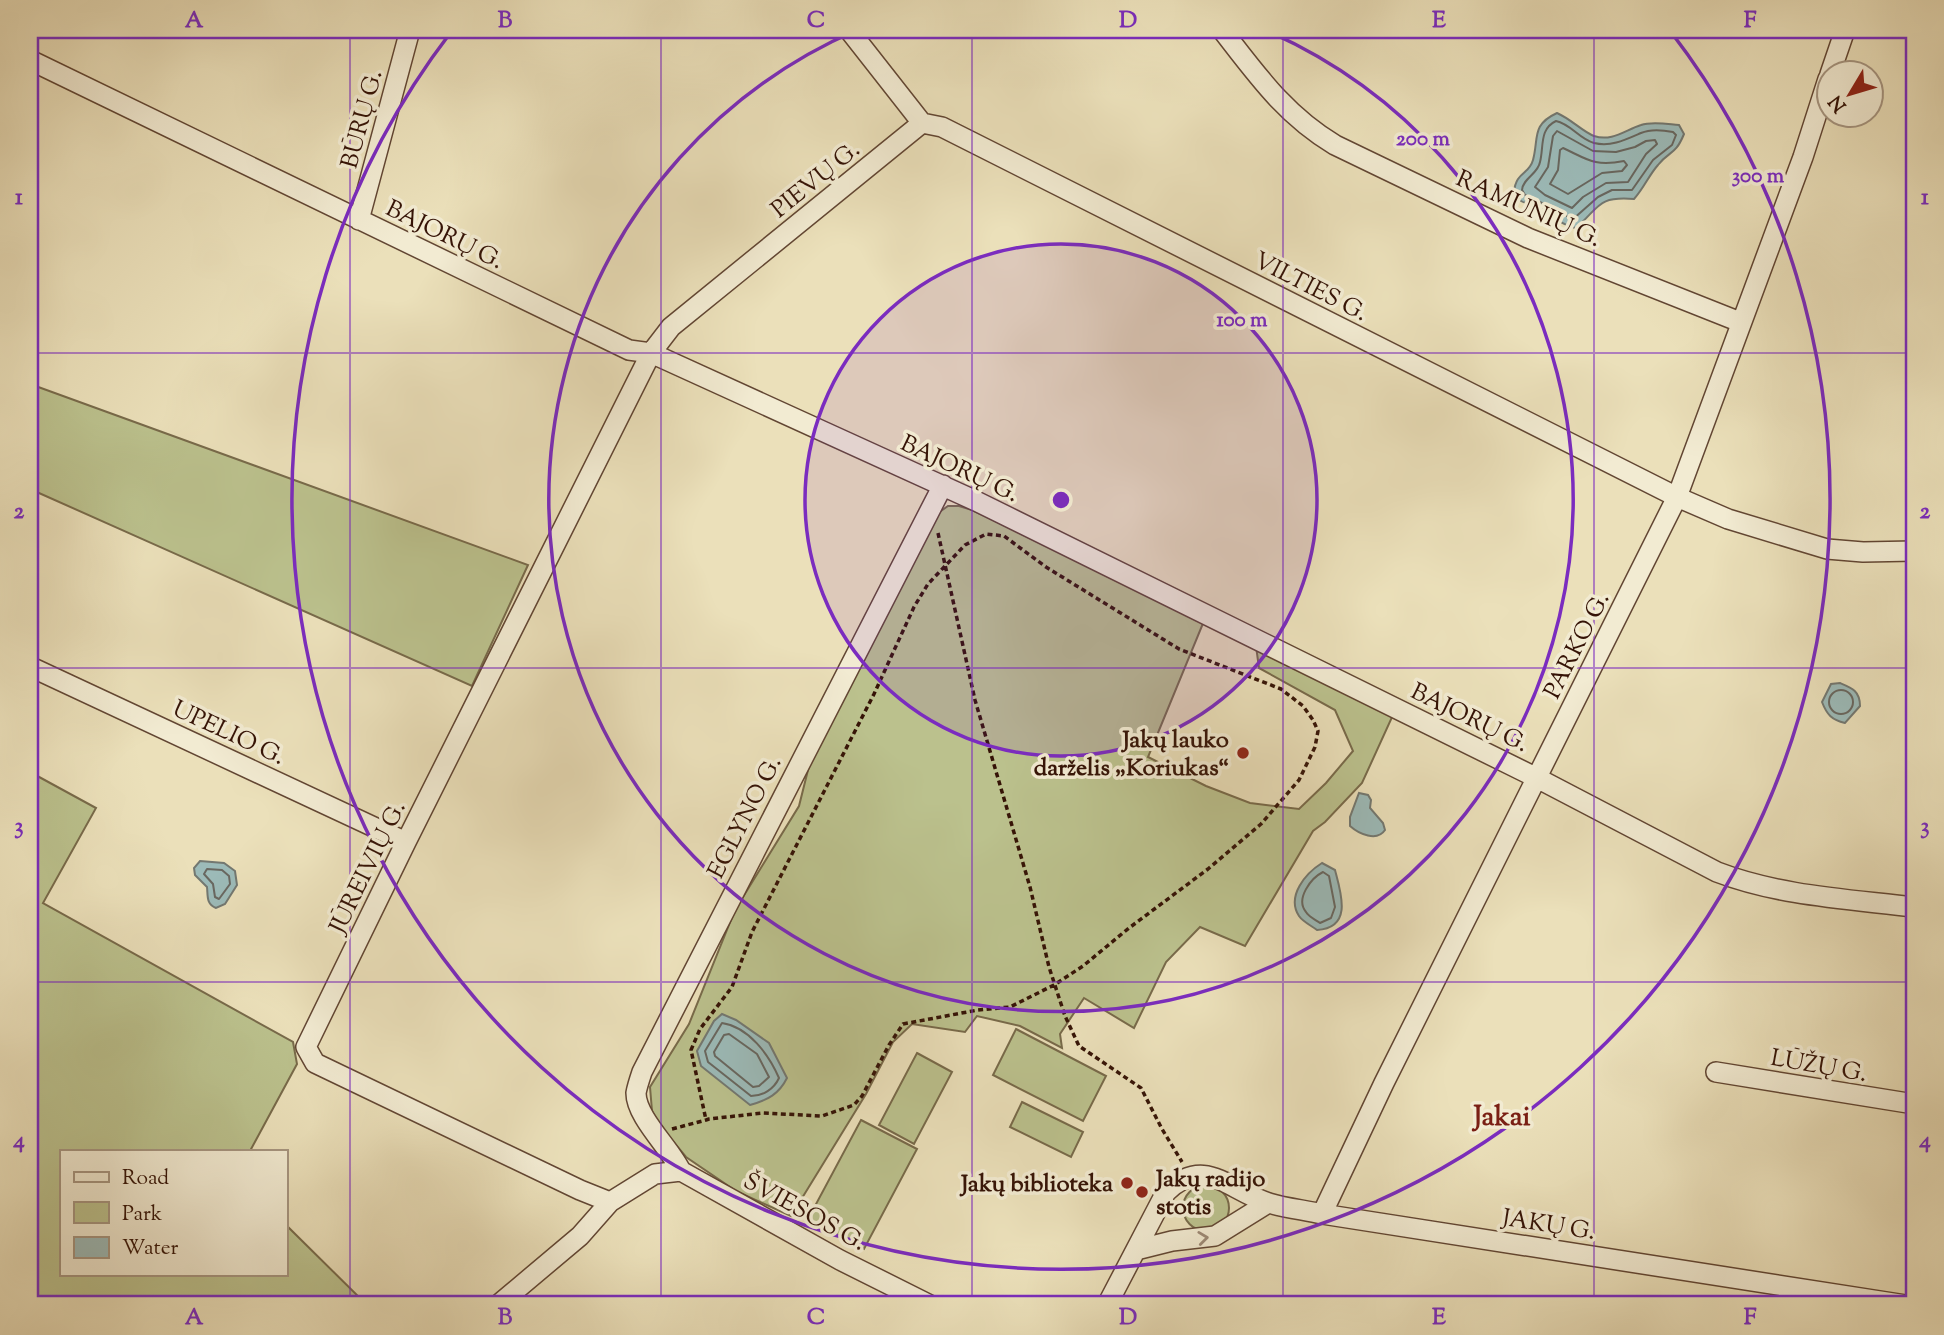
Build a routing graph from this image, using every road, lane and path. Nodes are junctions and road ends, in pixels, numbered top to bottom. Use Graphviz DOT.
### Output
graph roads {
  1 [pos="410,30"];
  2 [pos="849,30"];
  3 [pos="1222,30"];
  4 [pos="1844,30"];
  5 [pos="30,60"];
  6 [pos="1834,60"];
  7 [pos="922,123"];
  8 [pos="1814,124"];
  9 [pos="359,220"];
  10 [pos="1740,322"];
  11 [pos="651,353"];
  12 [pos="943,485"];
  13 [pos="1677,497"];
  14 [pos="933,507"];
  15 [pos="1914,551"];
  16 [pos="944,566"];
  17 [pos="31,667"];
  18 [pos="1537,778"];
  19 [pos="406,842"];
  20 [pos="1914,907"];
  21 [pos="1055,985"];
  22 [pos="1716,1072"];
  23 [pos="1914,1104"];
  24 [pos="706,1120"];
  25 [pos="656,1133"];
  26 [pos="681,1171"];
  27 [pos="1190,1175"];
  28 [pos="610,1202"];
  29 [pos="1268,1203"];
  30 [pos="1322,1214"];
  31 [pos="1136,1250"];
  32 [pos="498,1305"];
  33 [pos="930,1305"];
  34 [pos="1107,1305"];
  35 [pos="1906,1305"];
  1 -- 9 [label="street, BŪRŲ G."];
  2 -- 7 [label="street"];
  3 -- 10 [label="street, RAMUNIŲ G."];
  4 -- 6 [label="street"];
  5 -- 9 [label="street, BAJORŲ G."];
  7 -- 11 [label="street, PIEVŲ G."];
  7 -- 13 [label="street, VILTIES G."];
  8 -- 10 [label="street, PARKO G."];
  9 -- 11 [label="street, BAJORŲ G."];
  10 -- 13 [label="street, PARKO G."];
  11 -- 12 [label="street, BAJORŲ G."];
  11 -- 19 [label="street, JŪREIVIŲ G."];
  12 -- 14 [label="street, EGLYNO G."];
  12 -- 18 [label="street, BAJORŲ G."];
  13 -- 15 [label="street, VILTIES G."];
  13 -- 18 [label="street, PARKO G."];
  14 -- 16 [label="path"];
  14 -- 25 [label="street, EGLYNO G."];
  16 -- 21 [label="path"];
  16 -- 21 [label="path"];
  16 -- 24 [label="path"];
  17 -- 19 [label="street, UPELIO G."];
  18 -- 20 [label="street, BAJORŲ G."];
  18 -- 30 [label="street, PARKO G."];
  19 -- 28 [label="street, JŪREIVIŲ G."];
  21 -- 24 [label="path"];
  21 -- 27 [label="path"];
  22 -- 23 [label="street, LŪŽŲ G."];
  24 -- 25 [label="path"];
  25 -- 26 [label="street, EGLYNO G."];
  26 -- 28 [label="street"];
  26 -- 33 [label="street, ŠVIESOS G."];
  27 -- 29 [label="street, JAKŲ G."];
  27 -- 31 [label="street"];
  28 -- 32 [label="street"];
  29 -- 30 [label="street, JAKŲ G."];
  31 -- 29 [label="street, one-way"];
  30 -- 35 [label="street, JAKŲ G."];
  31 -- 34 [label="street"];
}
